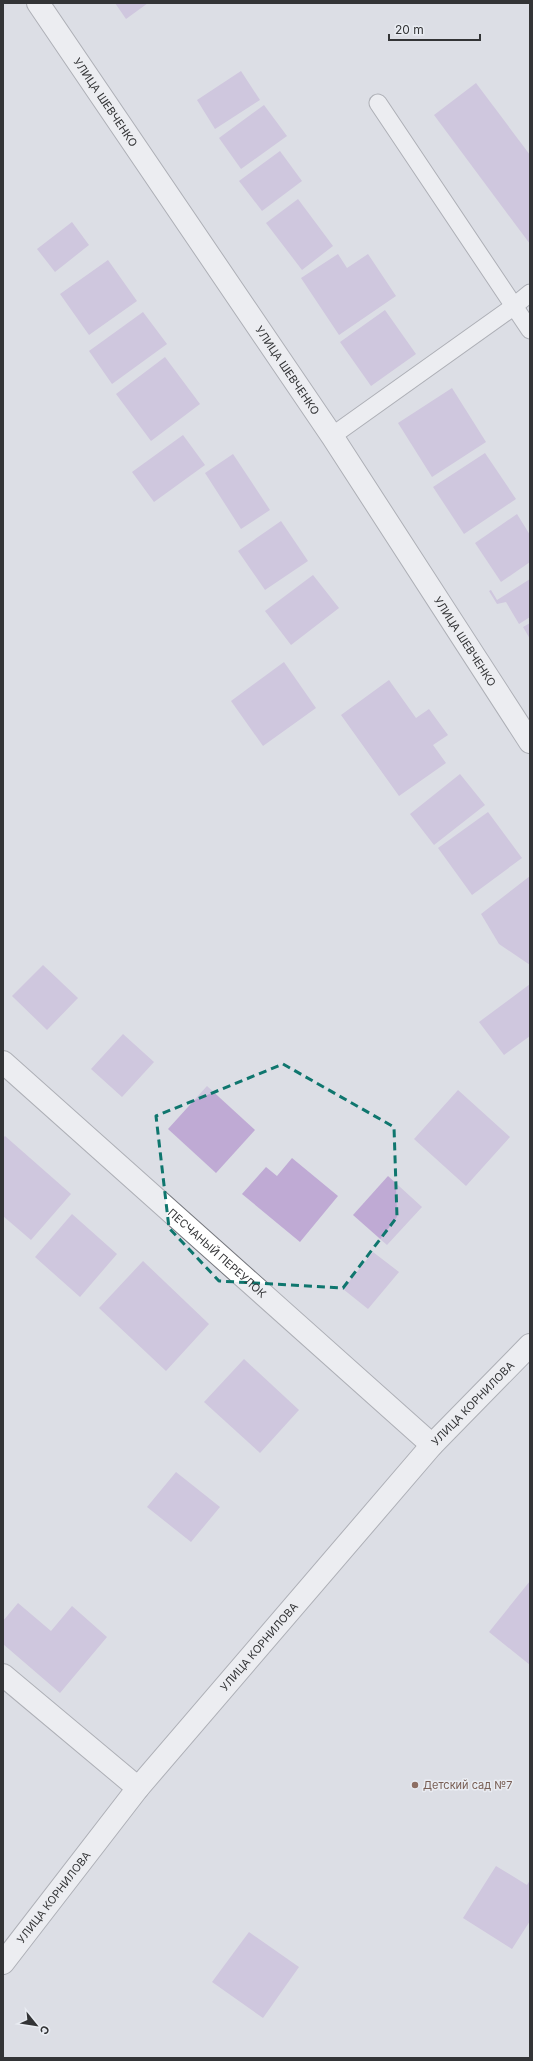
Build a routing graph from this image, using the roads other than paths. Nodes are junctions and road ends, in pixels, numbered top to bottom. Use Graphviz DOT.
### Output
graph roads {
  1 [pos="38,3"];
  2 [pos="378,103"];
  3 [pos="530,293"];
  4 [pos="513,307"];
  5 [pos="530,330"];
  6 [pos="332,436"];
  7 [pos="530,742"];
  8 [pos="3,1062"];
  9 [pos="530,1345"];
  10 [pos="432,1445"];
  11 [pos="3,1675"];
  12 [pos="138,1788"];
  13 [pos="3,1962"];
  1 -- 6 [label="street, УЛИЦА ШЕВЧЕНКО"];
  2 -- 4 [label="lane"];
  3 -- 4 [label="lane"];
  4 -- 5 [label="lane"];
  4 -- 6 [label="lane"];
  6 -- 7 [label="street, УЛИЦА ШЕВЧЕНКО"];
  8 -- 10 [label="street, ПЕСЧАНЫЙ ПЕРЕУЛОК"];
  9 -- 10 [label="street, УЛИЦА КОРНИЛОВА"];
  10 -- 12 [label="street, УЛИЦА КОРНИЛОВА"];
  11 -- 12 [label="street"];
  12 -- 13 [label="street, УЛИЦА КОРНИЛОВА"];
}
